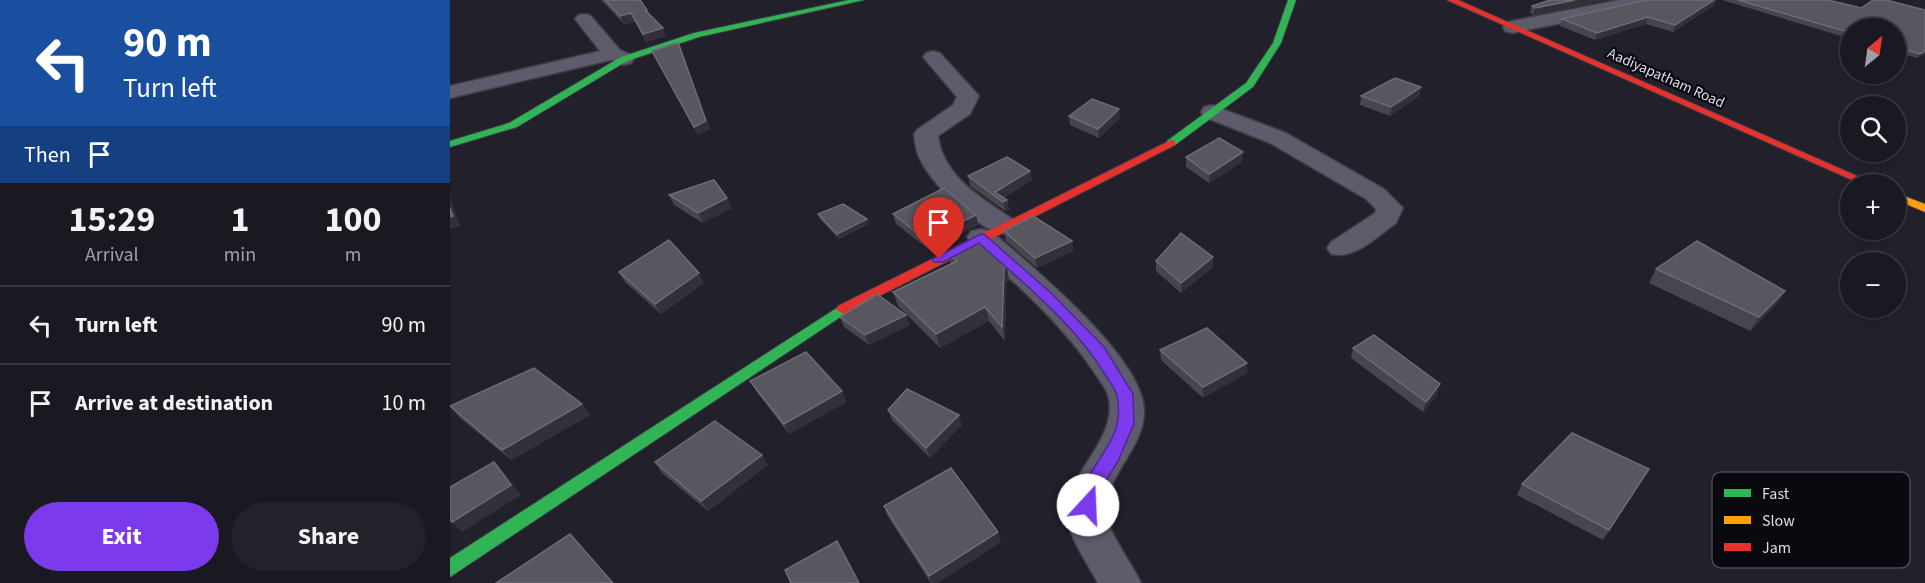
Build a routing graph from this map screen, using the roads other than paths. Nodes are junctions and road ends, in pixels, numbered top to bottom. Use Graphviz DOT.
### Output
graph roads {
  1 [pos="860,0"];
  2 [pos="1292,0"];
  3 [pos="1451,0"];
  4 [pos="1639,0"];
  5 [pos="584,19"];
  6 [pos="1512,27"];
  7 [pos="619,57"];
  8 [pos="933,57"];
  9 [pos="450,92"];
  10 [pos="1212,112"];
  11 [pos="450,144"];
  12 [pos="1846,174"];
  13 [pos="1906,200"];
  14 [pos="1925,208"];
  15 [pos="992,232"];
  16 [pos="1341,248"];
  17 [pos="450,568"];
  18 [pos="1120,583"];
  1 -- 7 [label="street"];
  2 -- 10 [label="street"];
  3 -- 6 [label="street, Aadiyapatham Road"];
  4 -- 6 [label="street"];
  5 -- 7 [label="street"];
  6 -- 12 [label="street, Aadiyapatham Road"];
  7 -- 9 [label="street"];
  7 -- 11 [label="street"];
  8 -- 15 [label="street"];
  10 -- 15 [label="street"];
  10 -- 16 [label="street"];
  13 -- 14 [label="street"];
  15 -- 17 [label="street"];
  15 -- 18 [label="street"];
}
